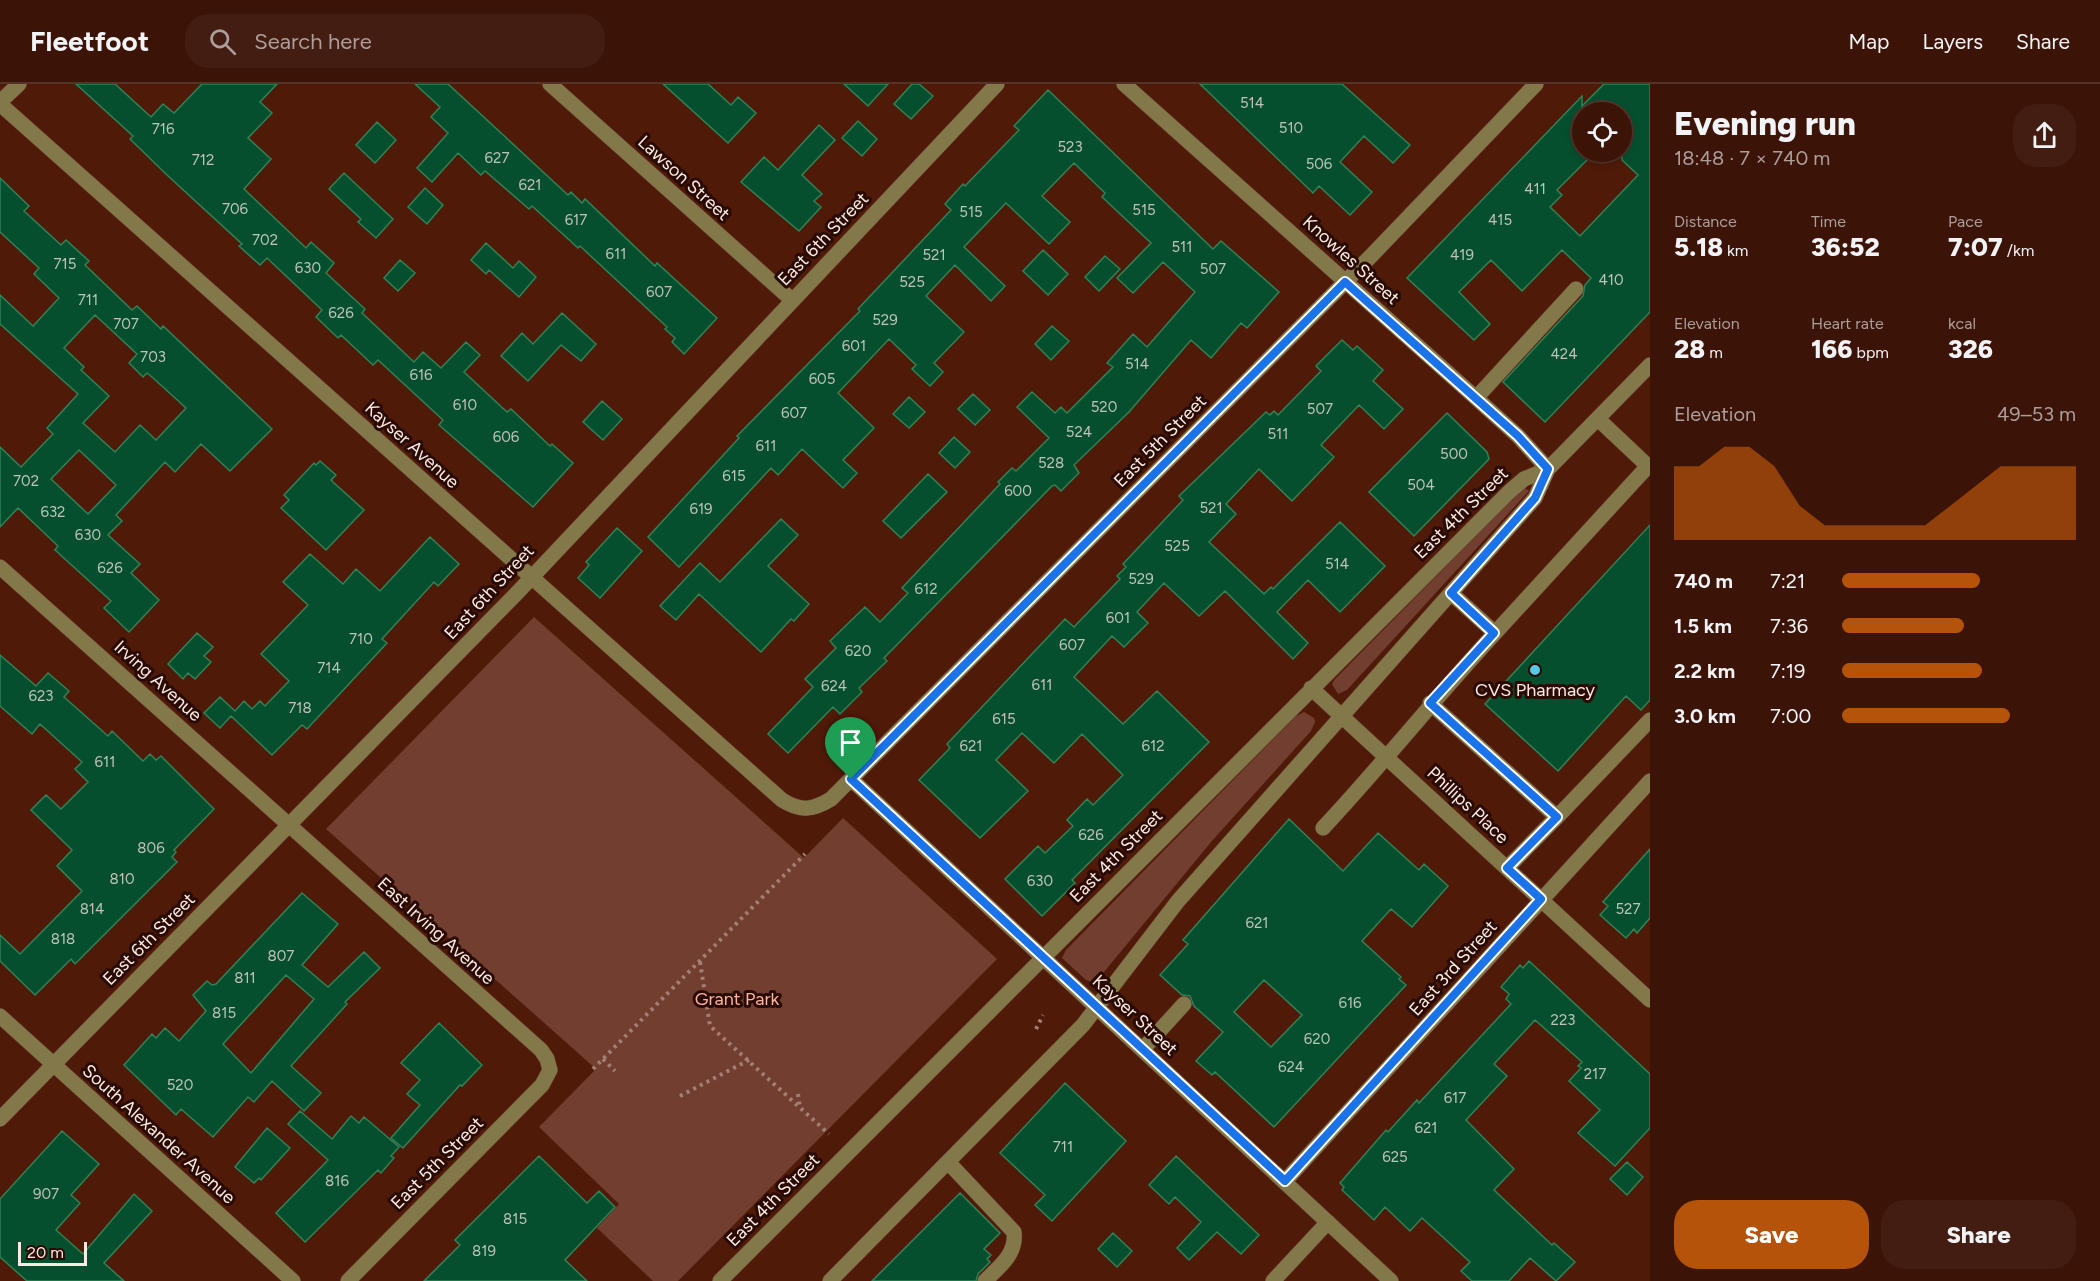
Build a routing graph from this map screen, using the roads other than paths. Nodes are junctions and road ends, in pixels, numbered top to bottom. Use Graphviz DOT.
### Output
graph roads {
  1 [pos="19,84"];
  2 [pos="550,84"];
  3 [pos="998,84"];
  4 [pos="1124,84"];
  5 [pos="1536,84"];
  6 [pos="0,103"];
  7 [pos="1345,282"];
  8 [pos="1576,289"];
  9 [pos="792,300"];
  10 [pos="1650,365"];
  11 [pos="1476,398"];
  12 [pos="1598,419"];
  13 [pos="1649,467"];
  14 [pos="1548,469"];
  15 [pos="0,567"];
  16 [pos="531,577"];
  17 [pos="1451,593"];
  18 [pos="1494,633"];
  19 [pos="1311,688"];
  20 [pos="1430,703"];
  21 [pos="1341,716"];
  22 [pos="1650,720"];
  23 [pos="1388,756"];
  24 [pos="851,779"];
  25 [pos="1650,781"];
  26 [pos="802,810"];
  27 [pos="1557,817"];
  28 [pos="289,825"];
  29 [pos="1323,828"];
  30 [pos="1507,868"];
  31 [pos="1541,899"];
  32 [pos="1043,958"];
  33 [pos="1650,1000"];
  34 [pos="1184,1004"];
  35 [pos="1097,1006"];
  36 [pos="0,1016"];
  37 [pos="1143,1049"];
  38 [pos="54,1064"];
  39 [pos="550,1070"];
  40 [pos="0,1119"];
  41 [pos="948,1162"];
  42 [pos="1285,1181"];
  43 [pos="1328,1222"];
  44 [pos="293,1281"];
  45 [pos="348,1281"];
  46 [pos="720,1281"];
  47 [pos="830,1281"];
  48 [pos="985,1281"];
  49 [pos="1273,1281"];
  50 [pos="1391,1281"];
  1 -- 6 [label="street"];
  2 -- 9 [label="street, Lawson Street"];
  3 -- 9 [label="street, East 6th Street"];
  4 -- 7 [label="street, Knowles Street"];
  5 -- 7 [label="street, East 5th Street"];
  6 -- 16 [label="street, Kayser Avenue"];
  7 -- 11 [label="street, Knowles Street"];
  7 -- 24 [label="street, East 5th Street"];
  8 -- 11 [label="street"];
  9 -- 16 [label="street, East 6th Street"];
  10 -- 12 [label="street, East 4th Street"];
  11 -- 14 [label="street, Knowles Street"];
  12 -- 13 [label="street"];
  12 -- 14 [label="street, East 4th Street"];
  13 -- 18 [label="street"];
  14 -- 17 [label="street, East 4th Street"];
  14 -- 19 [label="street, East 4th Street"];
  15 -- 28 [label="street, Irving Avenue"];
  16 -- 26 [label="street, Kayser Avenue"];
  16 -- 28 [label="street, East 6th Street"];
  17 -- 18 [label="street"];
  17 -- 21 [label="street, East 4th Street"];
  18 -- 20 [label="street"];
  19 -- 21 [label="street, Phillips Place"];
  19 -- 32 [label="street, East 4th Street"];
  20 -- 23 [label="street"];
  20 -- 27 [label="street"];
  21 -- 23 [label="street, Phillips Place"];
  21 -- 35 [label="street, East 4th Street"];
  22 -- 27 [label="street"];
  23 -- 29 [label="street"];
  23 -- 30 [label="street, Phillips Place"];
  24 -- 26 [label="street, East 5th Street"];
  24 -- 32 [label="street, Kayser Street"];
  25 -- 31 [label="street, East 3rd Street"];
  27 -- 30 [label="street"];
  28 -- 38 [label="street, East 6th Street"];
  28 -- 39 [label="street, East Irving Avenue"];
  30 -- 31 [label="street, Phillips Place"];
  31 -- 33 [label="street, Phillips Place"];
  31 -- 42 [label="street, East 3rd Street"];
  32 -- 35 [label="street, Kayser Street"];
  32 -- 46 [label="street, East 4th Street"];
  34 -- 37 [label="street"];
  35 -- 37 [label="street, Kayser Street"];
  35 -- 41 [label="street, East 4th Street"];
  36 -- 38 [label="street, South Alexander Avenue"];
  37 -- 42 [label="street, Kayser Street"];
  38 -- 40 [label="street, East 6th Street"];
  38 -- 44 [label="street, South Alexander Avenue"];
  39 -- 45 [label="street, East 5th Street"];
  41 -- 47 [label="street, East 4th Street"];
  41 -- 48 [label="street"];
  42 -- 43 [label="street, Kayser Street"];
  43 -- 49 [label="street"];
  43 -- 50 [label="street, Kayser Street"];
}
